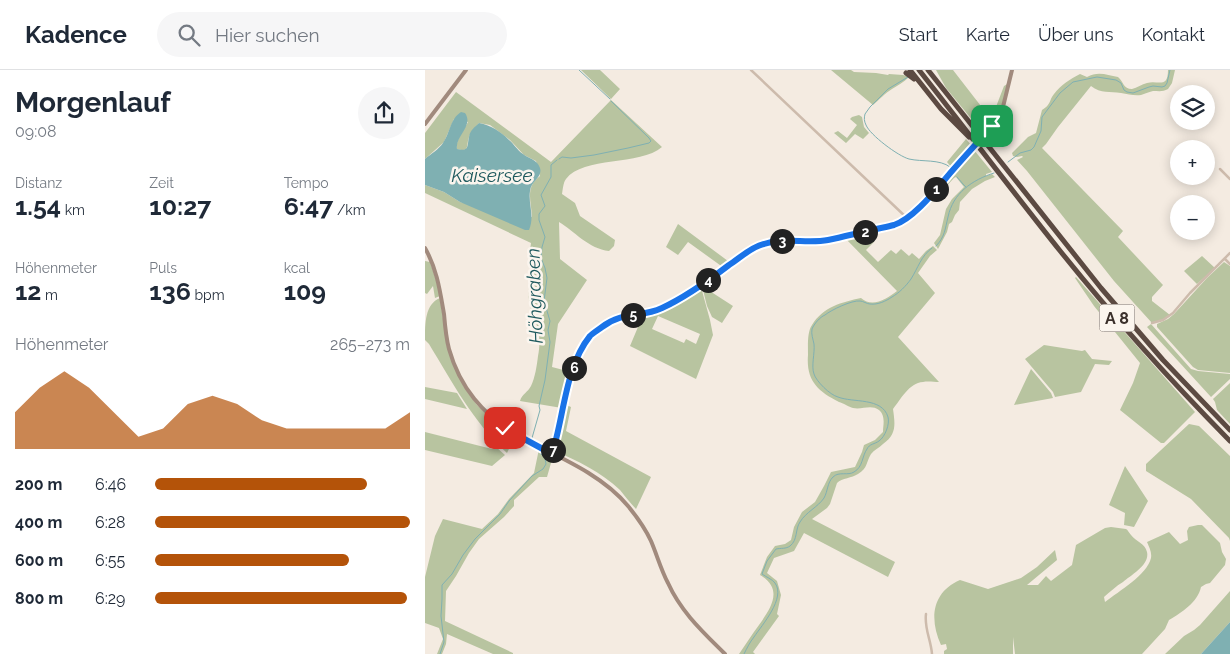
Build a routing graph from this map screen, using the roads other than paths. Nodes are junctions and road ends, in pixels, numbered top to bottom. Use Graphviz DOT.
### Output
graph roads {
  1 [pos="466,70"];
  2 [pos="751,70"];
  3 [pos="919,70"];
  4 [pos="927,70"];
  5 [pos="1013,70"];
  6 [pos="908,71"];
  7 [pos="425,124"];
  8 [pos="978,145"];
  9 [pos="1220,169"];
  10 [pos="1230,179"];
  11 [pos="907,218"];
  12 [pos="425,248"];
  13 [pos="1230,253"];
  14 [pos="1225,258"];
  15 [pos="1230,264"];
  16 [pos="1152,323"];
  17 [pos="1230,430"];
  18 [pos="1230,441"];
  19 [pos="552,454"];
  20 [pos="926,614"];
  21 [pos="725,654"];
  22 [pos="932,654"];
  1 -- 7 [label="street"];
  2 -- 11 [label="street"];
  3 -- 8 [label="highway, A 8"];
  4 -- 17 [label="highway, A 8"];
  5 -- 11 [label="street, bridge"];
  6 -- 8 [label="highway"];
  8 -- 18 [label="highway, A 8"];
  9 -- 10 [label="street"];
  11 -- 19 [label="street"];
  12 -- 19 [label="street"];
  13 -- 14 [label="street"];
  14 -- 15 [label="street"];
  14 -- 16 [label="street"];
  19 -- 21 [label="street"];
  20 -- 22 [label="street"];
}
